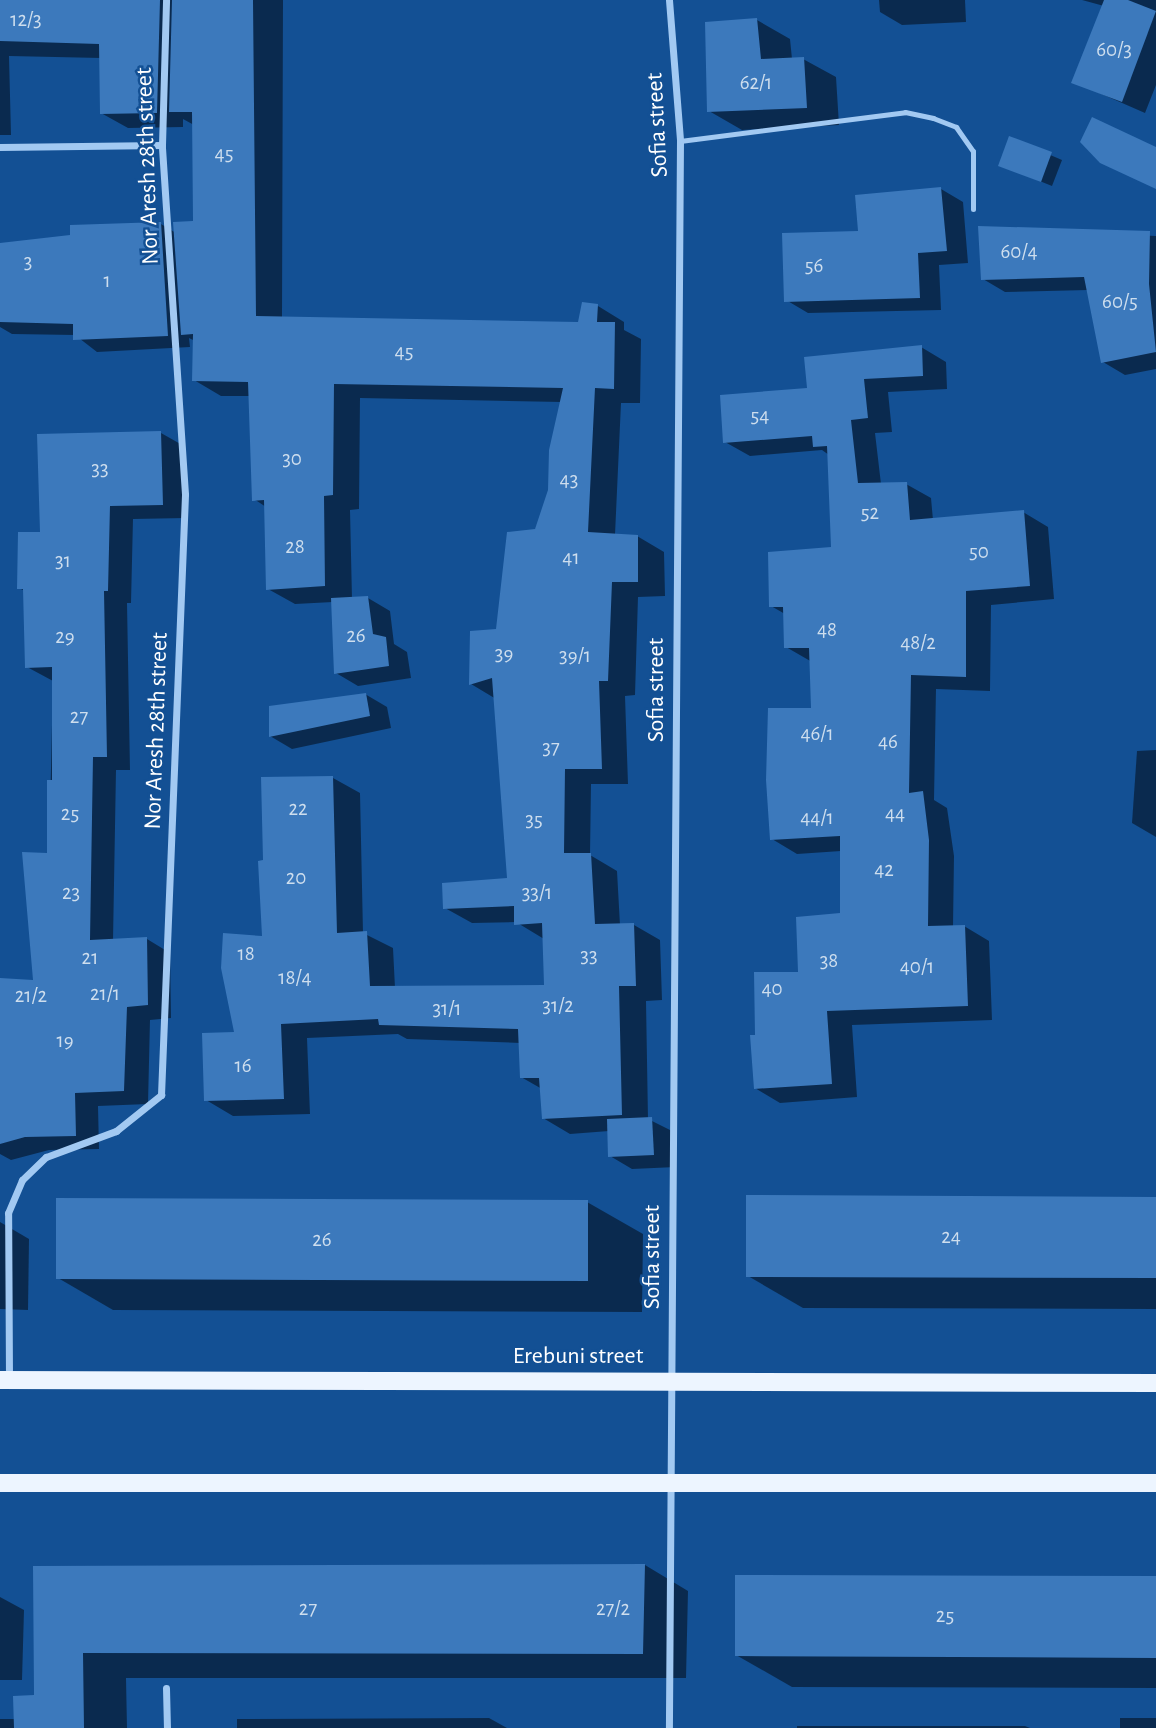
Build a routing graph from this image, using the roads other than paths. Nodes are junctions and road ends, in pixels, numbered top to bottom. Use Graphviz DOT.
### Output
graph roads {
  1 [pos="166,0"];
  2 [pos="669,0"];
  3 [pos="680,141"];
  4 [pos="162,145"];
  5 [pos="0,147"];
  6 [pos="973,209"];
  7 [pos="4,1380"];
  8 [pos="670,1382"];
  9 [pos="1156,1383"];
  10 [pos="0,1483"];
  11 [pos="669,1483"];
  12 [pos="1156,1483"];
  13 [pos="166,1688"];
  14 [pos="167,1728"];
  15 [pos="670,1728"];
  1 -- 4 [label="street, Nor Aresh 28th street"];
  2 -- 3 [label="street, Sofia street"];
  3 -- 6 [label="lane"];
  3 -- 8 [label="street, Sofia street"];
  4 -- 5 [label="street"];
  4 -- 7 [label="street, Nor Aresh 28th street"];
  7 -- 8 [label="main road, Erebuni street"];
  8 -- 9 [label="main road, Erebuni street"];
  8 -- 11 [label="street, Sofia street"];
  10 -- 11 [label="main road"];
  11 -- 12 [label="main road"];
  11 -- 15 [label="street"];
  13 -- 14 [label="street"];
}
